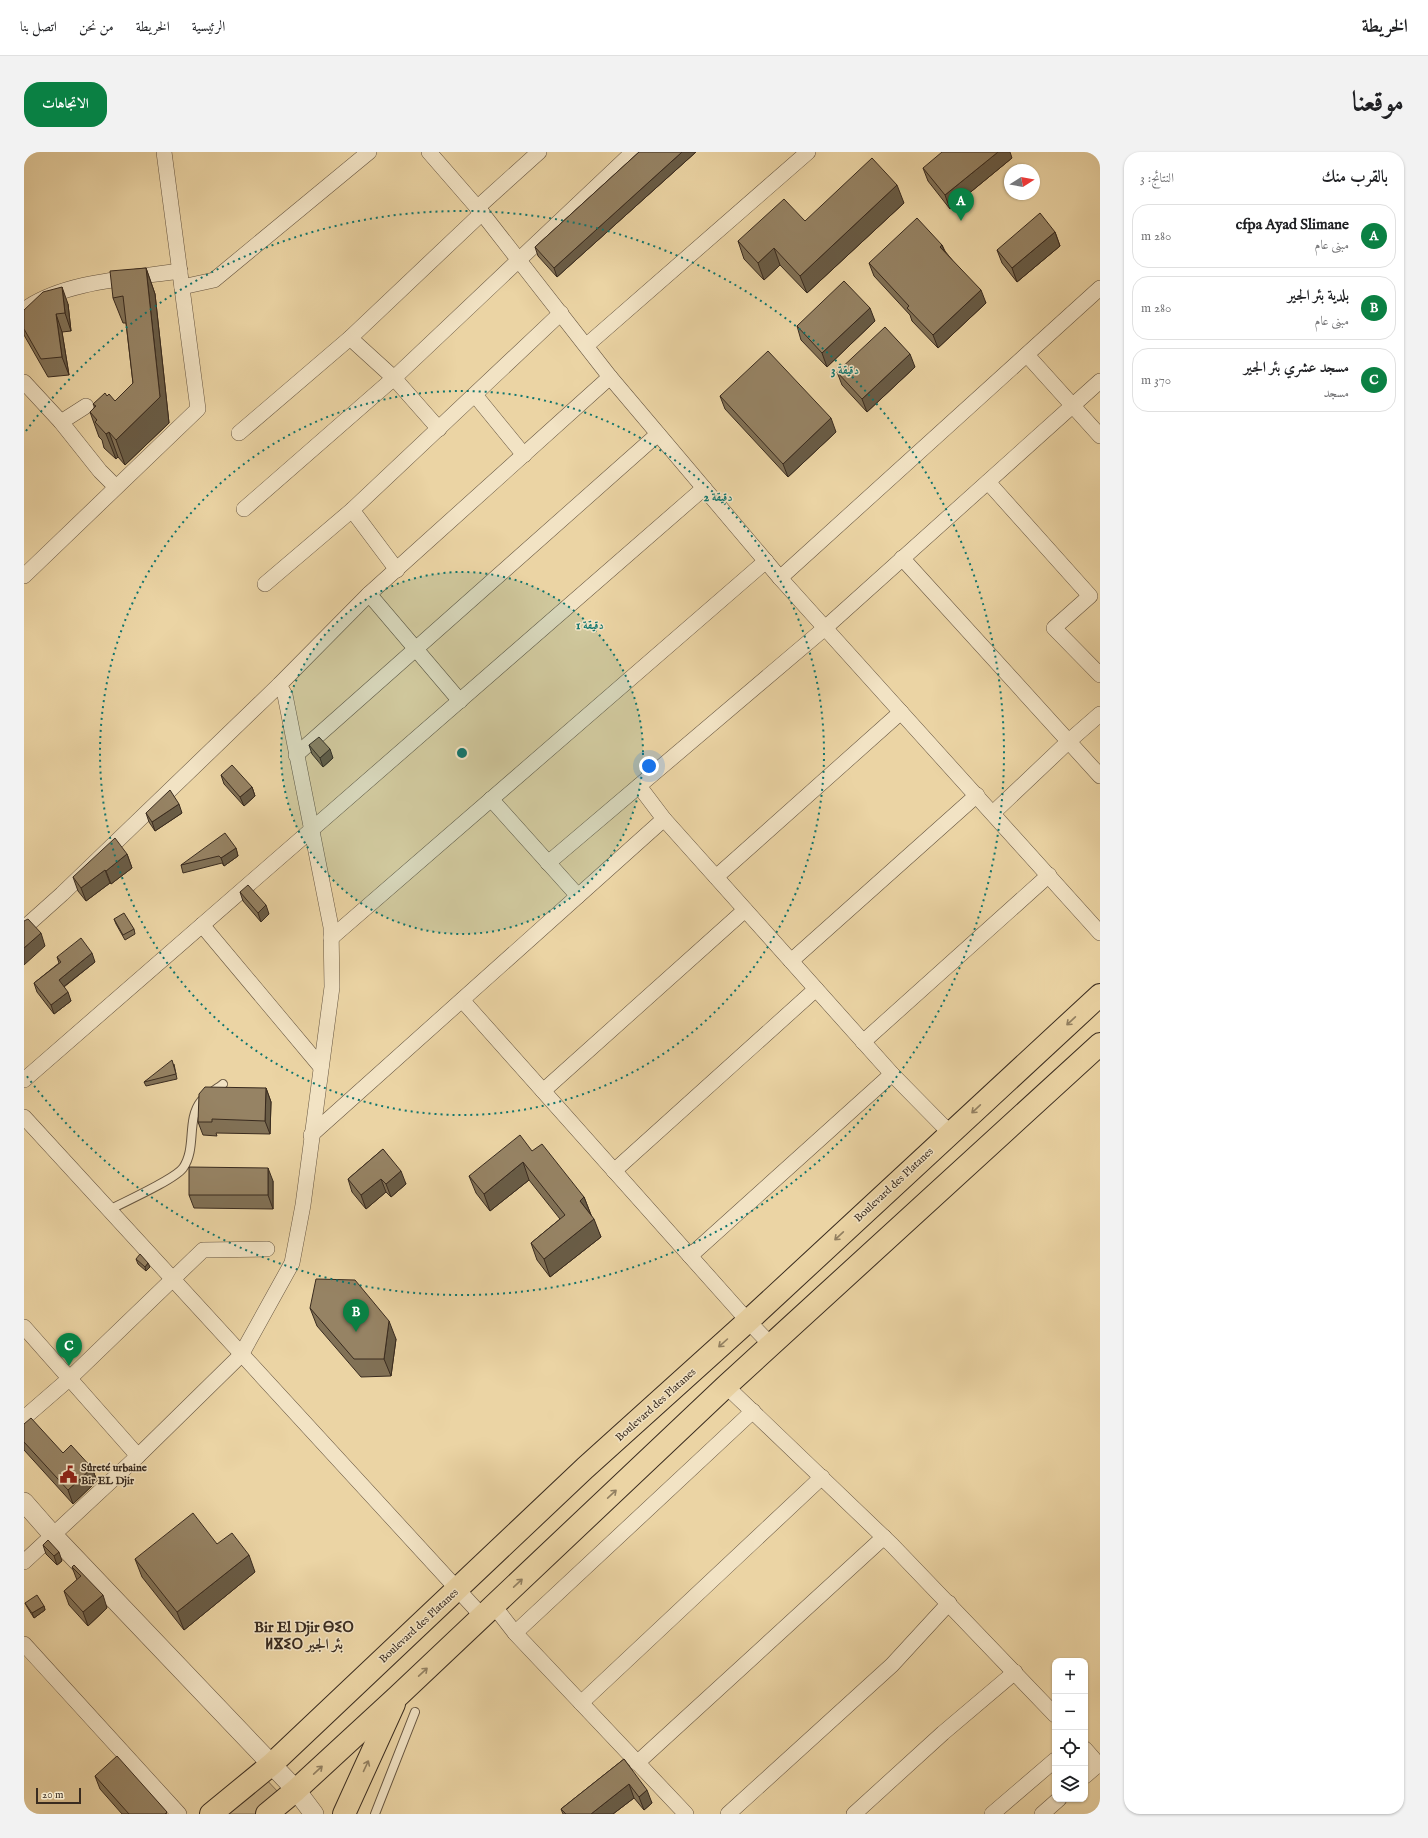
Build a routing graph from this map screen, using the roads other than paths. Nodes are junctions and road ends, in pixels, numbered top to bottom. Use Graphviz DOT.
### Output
graph roads {
  1 [pos="164,152"];
  2 [pos="369,152"];
  3 [pos="429,152"];
  4 [pos="540,152"];
  5 [pos="633,152"];
  6 [pos="808,152"];
  7 [pos="479,210"];
  8 [pos="519,259"];
  9 [pos="180,271"];
  10 [pos="182,287"];
  11 [pos="1100,288"];
  12 [pos="24,310"];
  13 [pos="561,313"];
  14 [pos="350,338"];
  15 [pos="587,345"];
  16 [pos="1028,355"];
  17 [pos="610,377"];
  18 [pos="394,378"];
  19 [pos="1100,381"];
  20 [pos="24,382"];
  21 [pos="476,395"];
  22 [pos="86,406"];
  23 [pos="1073,406"];
  24 [pos="61,422"];
  25 [pos="439,429"];
  26 [pos="239,433"];
  27 [pos="658,434"];
  28 [pos="1100,436"];
  29 [pos="524,455"];
  30 [pos="988,482"];
  31 [pos="116,487"];
  32 [pos="704,488"];
  33 [pos="244,509"];
  34 [pos="352,510"];
  35 [pos="902,558"];
  36 [pos="766,562"];
  37 [pos="397,570"];
  38 [pos="24,576"];
  39 [pos="780,578"];
  40 [pos="265,584"];
  41 [pos="1095,592"];
  42 [pos="369,594"];
  43 [pos="825,628"];
  44 [pos="415,649"];
  45 [pos="1100,675"];
  46 [pos="279,685"];
  47 [pos="460,701"];
  48 [pos="901,712"];
  49 [pos="1100,714"];
  50 [pos="1069,741"];
  51 [pos="296,755"];
  52 [pos="1100,776"];
  53 [pos="639,786"];
  54 [pos="977,795"];
  55 [pos="491,799"];
  56 [pos="993,813"];
  57 [pos="664,819"];
  58 [pos="311,830"];
  59 [pos="548,864"];
  60 [pos="1049,875"];
  61 [pos="716,878"];
  62 [pos="578,896"];
  63 [pos="745,910"];
  64 [pos="202,925"];
  65 [pos="24,928"];
  66 [pos="1100,933"];
  67 [pos="331,938"];
  68 [pos="791,962"];
  69 [pos="816,989"];
  70 [pos="1100,995"];
  71 [pos="462,1000"];
  72 [pos="863,1042"];
  73 [pos="1100,1044"];
  74 [pos="321,1067"];
  75 [pos="892,1074"];
  76 [pos="24,1080"];
  77 [pos="223,1084"];
  78 [pos="543,1091"];
  79 [pos="24,1117"];
  80 [pos="950,1133"];
  81 [pos="311,1135"];
  82 [pos="614,1171"];
  83 [pos="109,1210"];
  84 [pos="267,1249"];
  85 [pos="690,1256"];
  86 [pos="173,1280"];
  87 [pos="748,1321"];
  88 [pos="24,1327"];
  89 [pos="771,1345"];
  90 [pos="241,1355"];
  91 [pos="69,1379"];
  92 [pos="726,1386"];
  93 [pos="753,1411"];
  94 [pos="24,1418"];
  95 [pos="138,1456"];
  96 [pos="822,1477"];
  97 [pos="24,1502"];
  98 [pos="52,1534"];
  99 [pos="884,1537"];
  100 [pos="24,1562"];
  101 [pos="458,1589"];
  102 [pos="949,1603"];
  103 [pos="488,1611"];
  104 [pos="515,1633"];
  105 [pos="24,1644"];
  106 [pos="1014,1672"];
  107 [pos="398,1696"];
  108 [pos="581,1703"];
  109 [pos="415,1712"];
  110 [pos="1052,1712"];
  111 [pos="1088,1752"];
  112 [pos="637,1763"];
  113 [pos="1052,1763"];
  114 [pos="272,1764"];
  115 [pos="1100,1765"];
  116 [pos="1088,1774"];
  117 [pos="296,1790"];
  118 [pos="1056,1802"];
  119 [pos="179,1814"];
  120 [pos="211,1814"];
  121 [pos="267,1814"];
  122 [pos="314,1814"];
  123 [pos="344,1814"];
  124 [pos="375,1814"];
  125 [pos="686,1814"];
  126 [pos="728,1814"];
  127 [pos="854,1814"];
  128 [pos="992,1814"];
  129 [pos="1042,1814"];
  1 -- 9 [label="street"];
  2 -- 10 [label="street"];
  3 -- 7 [label="street"];
  4 -- 7 [label="street"];
  5 -- 8 [label="street"];
  6 -- 15 [label="street"];
  7 -- 8 [label="street"];
  7 -- 14 [label="street"];
  8 -- 13 [label="street"];
  8 -- 18 [label="street"];
  9 -- 10 [label="street"];
  9 -- 12 [label="street"];
  10 -- 31 [label="street"];
  11 -- 16 [label="street"];
  13 -- 15 [label="street"];
  13 -- 21 [label="street"];
  14 -- 18 [label="street"];
  14 -- 26 [label="street"];
  15 -- 17 [label="street"];
  16 -- 23 [label="street"];
  16 -- 39 [label="street"];
  17 -- 27 [label="street"];
  17 -- 29 [label="street"];
  18 -- 25 [label="street"];
  18 -- 33 [label="street"];
  19 -- 23 [label="street"];
  20 -- 24 [label="street"];
  21 -- 25 [label="street"];
  21 -- 29 [label="street"];
  22 -- 24 [label="street"];
  23 -- 28 [label="street"];
  23 -- 30 [label="street"];
  24 -- 31 [label="street"];
  25 -- 34 [label="street"];
  27 -- 32 [label="street"];
  27 -- 44 [label="street"];
  29 -- 37 [label="street"];
  30 -- 35 [label="street"];
  30 -- 41 [label="street"];
  31 -- 38 [label="street"];
  32 -- 36 [label="street"];
  32 -- 47 [label="street"];
  34 -- 37 [label="street"];
  34 -- 40 [label="street"];
  35 -- 43 [label="street"];
  35 -- 50 [label="street"];
  36 -- 39 [label="street"];
  36 -- 55 [label="street"];
  37 -- 42 [label="street"];
  39 -- 43 [label="street"];
  41 -- 45 [label="street"];
  42 -- 44 [label="street"];
  42 -- 46 [label="street"];
  43 -- 48 [label="street"];
  43 -- 53 [label="street"];
  44 -- 47 [label="street"];
  44 -- 51 [label="street"];
  46 -- 51 [label="street"];
  46 -- 65 [label="street"];
  47 -- 58 [label="street"];
  48 -- 54 [label="street"];
  48 -- 61 [label="street"];
  49 -- 50 [label="street"];
  50 -- 52 [label="street"];
  50 -- 56 [label="street"];
  51 -- 58 [label="street"];
  53 -- 57 [label="street"];
  53 -- 59 [label="street"];
  54 -- 56 [label="street"];
  54 -- 68 [label="street"];
  55 -- 59 [label="street"];
  55 -- 67 [label="street"];
  56 -- 60 [label="street"];
  57 -- 61 [label="street"];
  57 -- 62 [label="street"];
  58 -- 64 [label="street"];
  58 -- 67 [label="street"];
  59 -- 62 [label="street"];
  60 -- 66 [label="street"];
  60 -- 72 [label="street"];
  61 -- 63 [label="street"];
  62 -- 71 [label="street"];
  63 -- 68 [label="street"];
  63 -- 78 [label="street"];
  64 -- 74 [label="street"];
  64 -- 76 [label="street"];
  67 -- 74 [label="street"];
  68 -- 69 [label="street"];
  69 -- 72 [label="street"];
  69 -- 82 [label="street"];
  70 -- 80 [label="main road, Boulevard des Platanes, one-way"];
  71 -- 78 [label="street"];
  71 -- 81 [label="street"];
  72 -- 75 [label="street"];
  73 -- 89 [label="main road"];
  74 -- 81 [label="street"];
  75 -- 80 [label="street"];
  75 -- 85 [label="street"];
  77 -- 83 [label="lane"];
  78 -- 82 [label="street"];
  79 -- 83 [label="street"];
  80 -- 87 [label="main road, Boulevard des Platanes, one-way"];
  81 -- 90 [label="street"];
  82 -- 85 [label="street"];
  83 -- 86 [label="street"];
  84 -- 86 [label="street"];
  85 -- 87 [label="street"];
  86 -- 90 [label="street"];
  86 -- 91 [label="street"];
  87 -- 89 [label="street"];
  87 -- 101 [label="main road, Boulevard des Platanes, one-way"];
  88 -- 91 [label="street"];
  89 -- 92 [label="main road"];
  90 -- 95 [label="street"];
  90 -- 101 [label="street"];
  91 -- 94 [label="street"];
  91 -- 95 [label="street"];
  92 -- 93 [label="street"];
  103 -- 92 [label="main road, one-way"];
  93 -- 96 [label="street"];
  93 -- 104 [label="street"];
  95 -- 98 [label="street"];
  96 -- 99 [label="street"];
  96 -- 108 [label="street"];
  97 -- 98 [label="street"];
  98 -- 100 [label="street"];
  98 -- 114 [label="street"];
  99 -- 102 [label="street"];
  99 -- 112 [label="street"];
  101 -- 103 [label="street"];
  101 -- 114 [label="main road, Boulevard des Platanes"];
  102 -- 106 [label="street"];
  102 -- 126 [label="street"];
  103 -- 104 [label="street"];
  107 -- 103 [label="main road, one-way"];
  104 -- 108 [label="street"];
  105 -- 119 [label="street"];
  106 -- 110 [label="street"];
  106 -- 127 [label="street"];
  117 -- 107 [label="main road, one-way"];
  123 -- 107 [label="main road, one-way"];
  108 -- 112 [label="street"];
  109 -- 124 [label="lane"];
  111 -- 115 [label="street"];
  112 -- 125 [label="street"];
  113 -- 128 [label="street"];
  114 -- 117 [label="street"];
  114 -- 120 [label="main road, Boulevard des Platanes"];
  115 -- 116 [label="street"];
  117 -- 121 [label="main road"];
  117 -- 122 [label="street"];
  118 -- 129 [label="street"];
}
